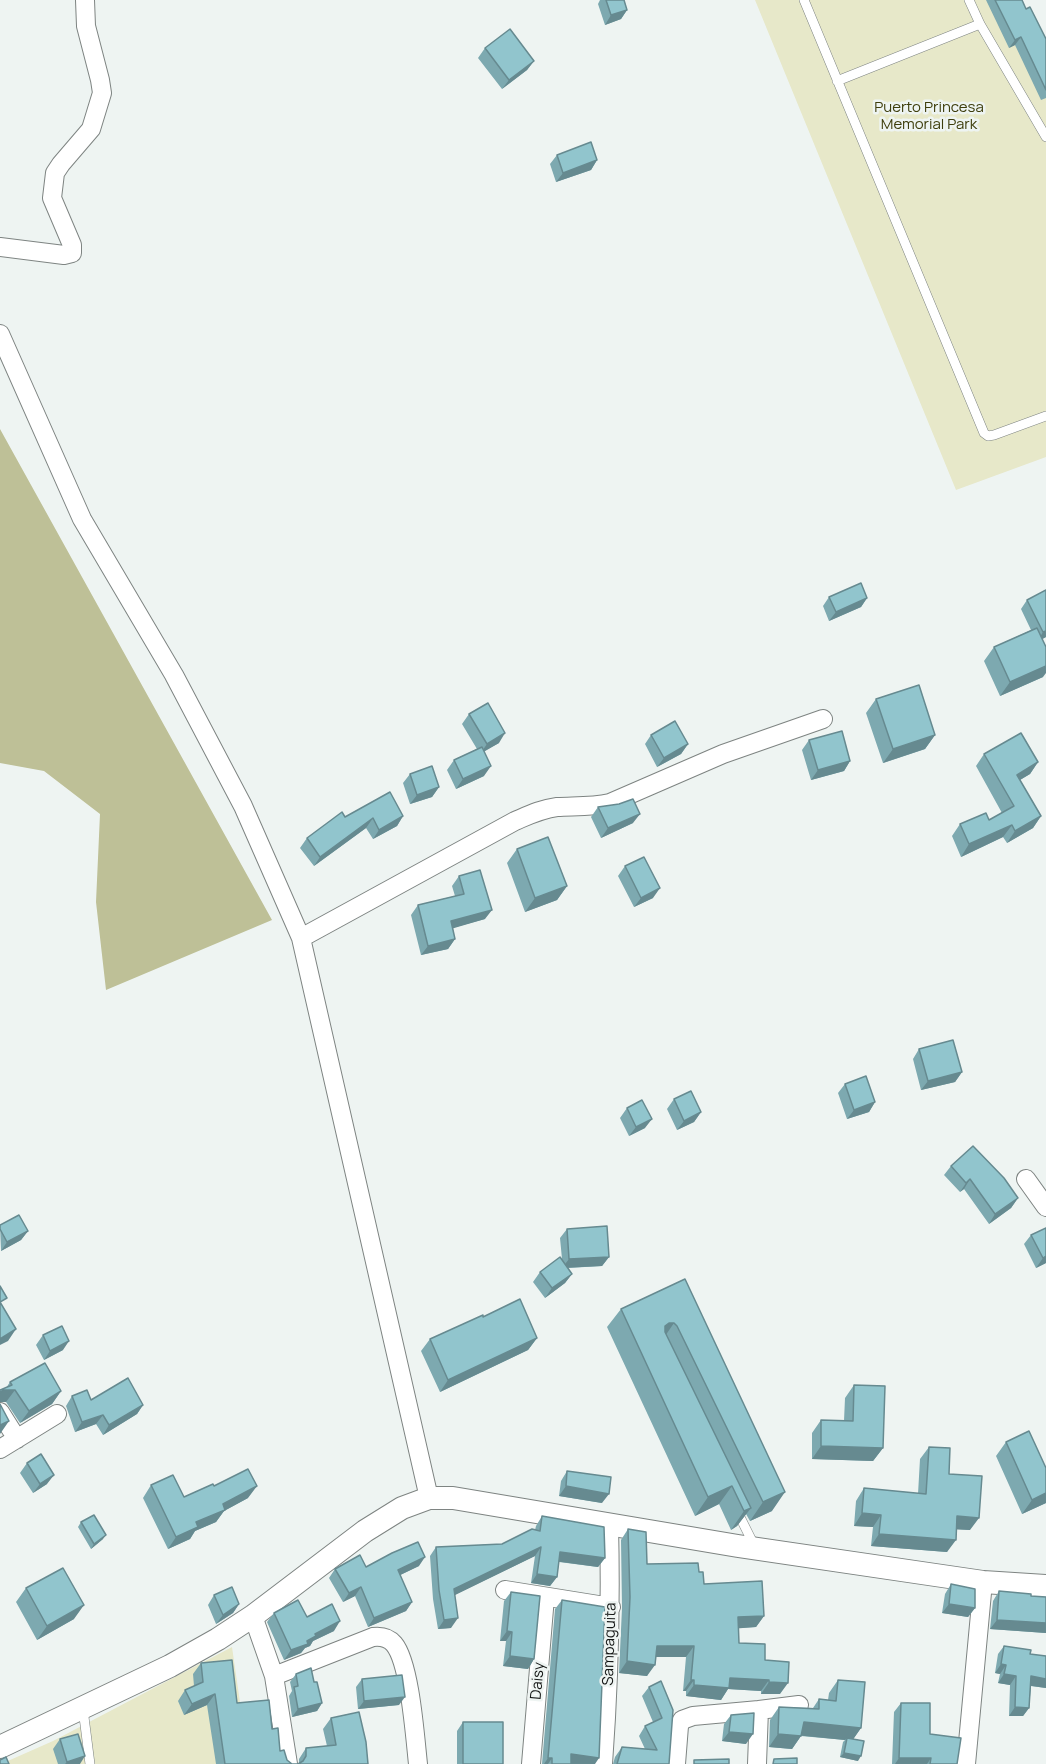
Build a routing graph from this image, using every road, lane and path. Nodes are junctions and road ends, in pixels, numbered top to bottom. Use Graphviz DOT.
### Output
graph roads {
  1 [pos="85,0"];
  2 [pos="804,0"];
  3 [pos="969,0"];
  4 [pos="980,24"];
  5 [pos="837,81"];
  6 [pos="1046,137"];
  7 [pos="0,248"];
  8 [pos="0,334"];
  9 [pos="1046,416"];
  10 [pos="823,719"];
  11 [pos="301,939"];
  12 [pos="1026,1179"];
  13 [pos="1046,1207"];
  14 [pos="0,1412"];
  15 [pos="57,1414"];
  16 [pos="18,1439"];
  17 [pos="0,1449"];
  18 [pos="429,1498"];
  19 [pos="735,1507"];
  20 [pos="609,1525"];
  21 [pos="756,1549"];
  22 [pos="983,1581"];
  23 [pos="1046,1586"];
  24 [pos="505,1590"];
  25 [pos="545,1597"];
  26 [pos="611,1607"];
  27 [pos="253,1616"];
  28 [pos="274,1676"];
  29 [pos="799,1706"];
  30 [pos="83,1709"];
  31 [pos="759,1710"];
  32 [pos="0,1747"];
  33 [pos="90,1764"];
  34 [pos="288,1764"];
  35 [pos="418,1764"];
  36 [pos="531,1764"];
  37 [pos="603,1764"];
  38 [pos="676,1764"];
  39 [pos="757,1764"];
  40 [pos="966,1764"];
  1 -- 7 [label="street"];
  2 -- 5 [label="lane"];
  3 -- 4 [label="lane"];
  4 -- 5 [label="lane"];
  4 -- 6 [label="lane"];
  5 -- 9 [label="lane"];
  8 -- 11 [label="street"];
  10 -- 11 [label="street"];
  11 -- 18 [label="street"];
  12 -- 13 [label="street"];
  14 -- 16 [label="street"];
  15 -- 16 [label="street"];
  16 -- 17 [label="street"];
  18 -- 20 [label="street"];
  18 -- 27 [label="street"];
  19 -- 21 [label="lane"];
  20 -- 21 [label="street"];
  20 -- 26 [label="street, Sampaguita"];
  21 -- 22 [label="street"];
  22 -- 23 [label="street"];
  22 -- 40 [label="street"];
  24 -- 25 [label="street"];
  25 -- 26 [label="street"];
  25 -- 36 [label="street, Daisy"];
  26 -- 37 [label="street, Sampaguita"];
  27 -- 28 [label="street"];
  27 -- 30 [label="street"];
  28 -- 34 [label="street"];
  28 -- 35 [label="street"];
  29 -- 31 [label="street"];
  30 -- 32 [label="street"];
  30 -- 33 [label="lane"];
  31 -- 38 [label="street"];
  31 -- 39 [label="street"];
}
